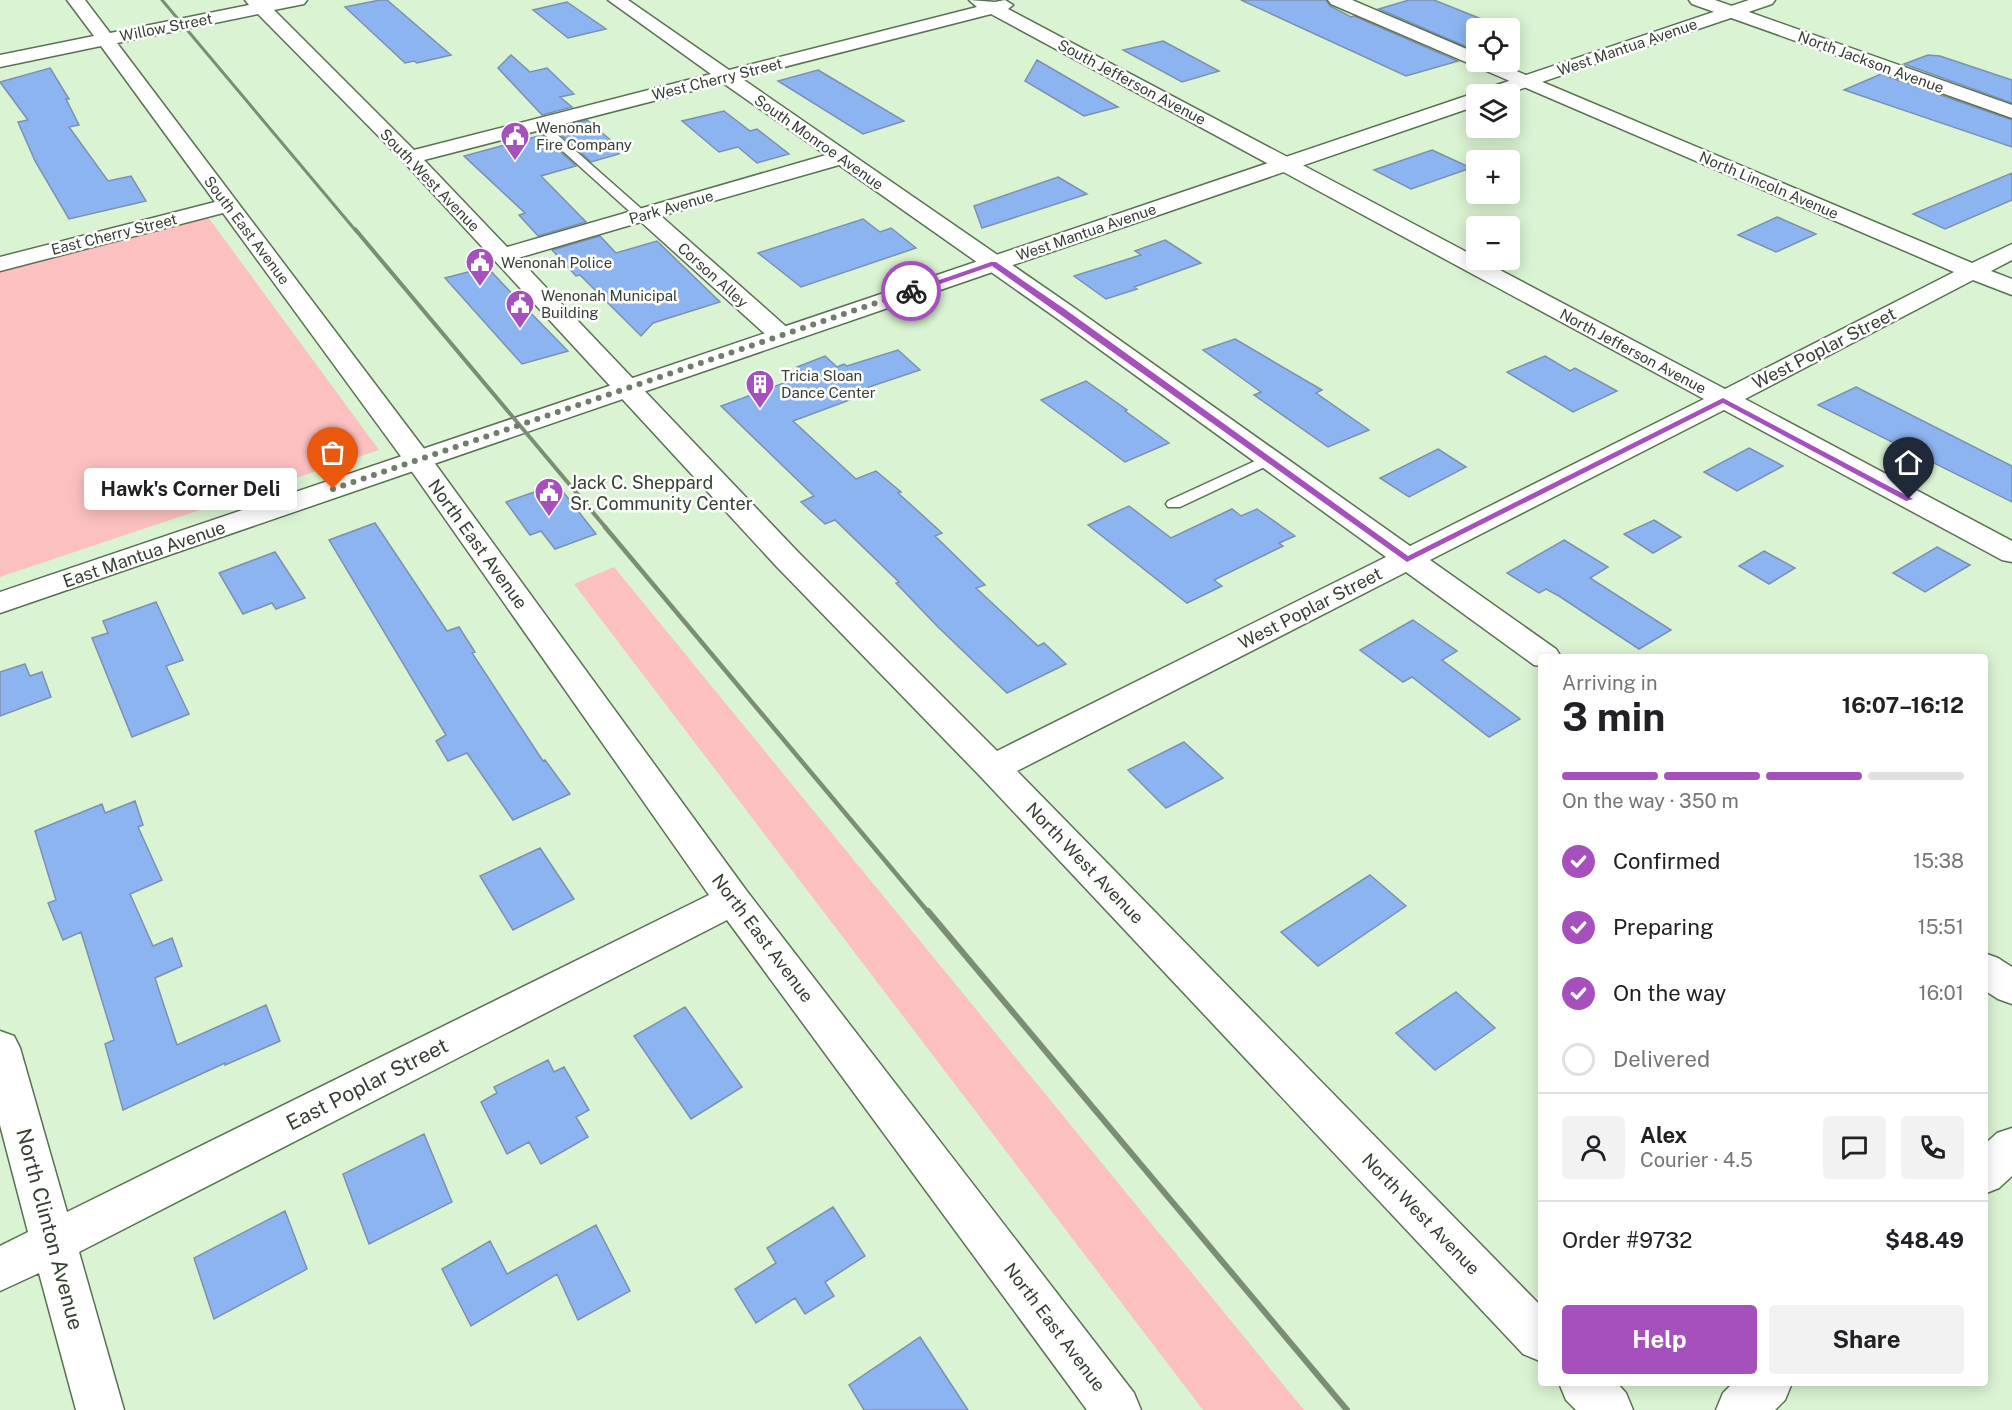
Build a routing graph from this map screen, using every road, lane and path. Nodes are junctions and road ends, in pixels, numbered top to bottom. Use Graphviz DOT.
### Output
graph roads {
  1 [pos="76,0"];
  2 [pos="298,0"];
  3 [pos="617,0"];
  4 [pos="1023,0"];
  5 [pos="1337,0"];
  6 [pos="1698,0"];
  7 [pos="1766,0"];
  8 [pos="257,4"];
  9 [pos="985,4"];
  10 [pos="1731,12"];
  11 [pos="105,39"];
  12 [pos="1466,56"];
  13 [pos="0,61"];
  14 [pos="1505,72"];
  15 [pos="727,76"];
  16 [pos="1527,81"];
  17 [pos="1518,84"];
  18 [pos="1466,102"];
  19 [pos="2012,112"];
  20 [pos="539,124"];
  21 [pos="410,157"];
  22 [pos="840,158"];
  23 [pos="1286,164"];
  24 [pos="229,205"];
  25 [pos="643,215"];
  26 [pos="2012,252"];
  27 [pos="502,255"];
  28 [pos="0,264"];
  29 [pos="993,264"];
  30 [pos="1973,272"];
  31 [pos="2012,288"];
  32 [pos="782,336"];
  33 [pos="629,388"];
  34 [pos="1723,400"];
  35 [pos="418,460"];
  36 [pos="1268,460"];
  37 [pos="1174,504"];
  38 [pos="2012,554"];
  39 [pos="1407,560"];
  40 [pos="0,603"];
  41 [pos="1541,654"];
  42 [pos="993,768"];
  43 [pos="733,900"];
  44 [pos="1988,972"];
  45 [pos="2012,988"];
  46 [pos="0,1048"];
  47 [pos="2012,1147"];
  48 [pos="1988,1170"];
  49 [pos="53,1242"];
  50 [pos="0,1269"];
  51 [pos="1538,1336"];
  52 [pos="1586,1386"];
  53 [pos="1765,1386"];
  54 [pos="100,1410"];
  55 [pos="1117,1410"];
  56 [pos="1609,1410"];
  57 [pos="1740,1410"];
  1 -- 11 [label="street, South East Avenue"];
  2 -- 8 [label="street, Willow Street"];
  3 -- 15 [label="street, South Monroe Avenue"];
  4 -- 9 [label="street, West Cherry Street"];
  5 -- 12 [label="street, North Lincoln Avenue"];
  6 -- 10 [label="street, North Jackson Avenue"];
  7 -- 10 [label="street, West Mantua Avenue"];
  8 -- 11 [label="street, Willow Street"];
  8 -- 21 [label="street, South West Avenue"];
  9 -- 15 [label="street, West Cherry Street"];
  9 -- 23 [label="street, South Jefferson Avenue"];
  10 -- 16 [label="street, West Mantua Avenue"];
  10 -- 19 [label="street, North Jackson Avenue"];
  11 -- 13 [label="street, Willow Street"];
  11 -- 24 [label="street, South East Avenue"];
  14 -- 16 [label="street, North Lincoln Avenue"];
  15 -- 20 [label="street, West Cherry Street"];
  15 -- 22 [label="street, South Monroe Avenue"];
  16 -- 17 [label="street, West Mantua Avenue"];
  16 -- 30 [label="street, North Lincoln Avenue"];
  18 -- 23 [label="street, West Mantua Avenue"];
  20 -- 21 [label="street, West Cherry Street"];
  20 -- 25 [label="lane"];
  21 -- 27 [label="street, South West Avenue"];
  22 -- 25 [label="street, Park Avenue"];
  22 -- 29 [label="street, South Monroe Avenue"];
  23 -- 29 [label="street, West Mantua Avenue"];
  23 -- 34 [label="street, North Jefferson Avenue"];
  24 -- 28 [label="street, East Cherry Street"];
  24 -- 35 [label="street, South East Avenue"];
  25 -- 27 [label="street, Park Avenue"];
  25 -- 32 [label="street, Corson Alley"];
  26 -- 30 [label="street, West Poplar Street"];
  27 -- 33 [label="street, South West Avenue"];
  29 -- 32 [label="street, West Mantua Avenue"];
  29 -- 36 [label="street, South Monroe Avenue"];
  30 -- 31 [label="street, North Lincoln Avenue"];
  30 -- 34 [label="street, West Poplar Street"];
  32 -- 33 [label="street, West Mantua Avenue"];
  33 -- 35 [label="street, East Mantua Avenue"];
  33 -- 42 [label="street, North West Avenue"];
  34 -- 38 [label="street, North Jefferson Avenue"];
  34 -- 39 [label="street, West Poplar Street"];
  35 -- 40 [label="street, East Mantua Avenue"];
  35 -- 43 [label="street, North East Avenue"];
  36 -- 37 [label="lane"];
  36 -- 39 [label="street, South Monroe Avenue"];
  39 -- 41 [label="street, South Monroe Avenue"];
  39 -- 42 [label="street, West Poplar Street"];
  42 -- 51 [label="street, North West Avenue"];
  43 -- 49 [label="street, East Poplar Street"];
  43 -- 55 [label="street, North East Avenue"];
  44 -- 45 [label="street"];
  46 -- 49 [label="street, North Clinton Avenue"];
  47 -- 48 [label="street"];
  49 -- 50 [label="street, East Poplar Street"];
  49 -- 54 [label="street, North Clinton Avenue"];
  52 -- 56 [label="street"];
  53 -- 57 [label="street"];
}
